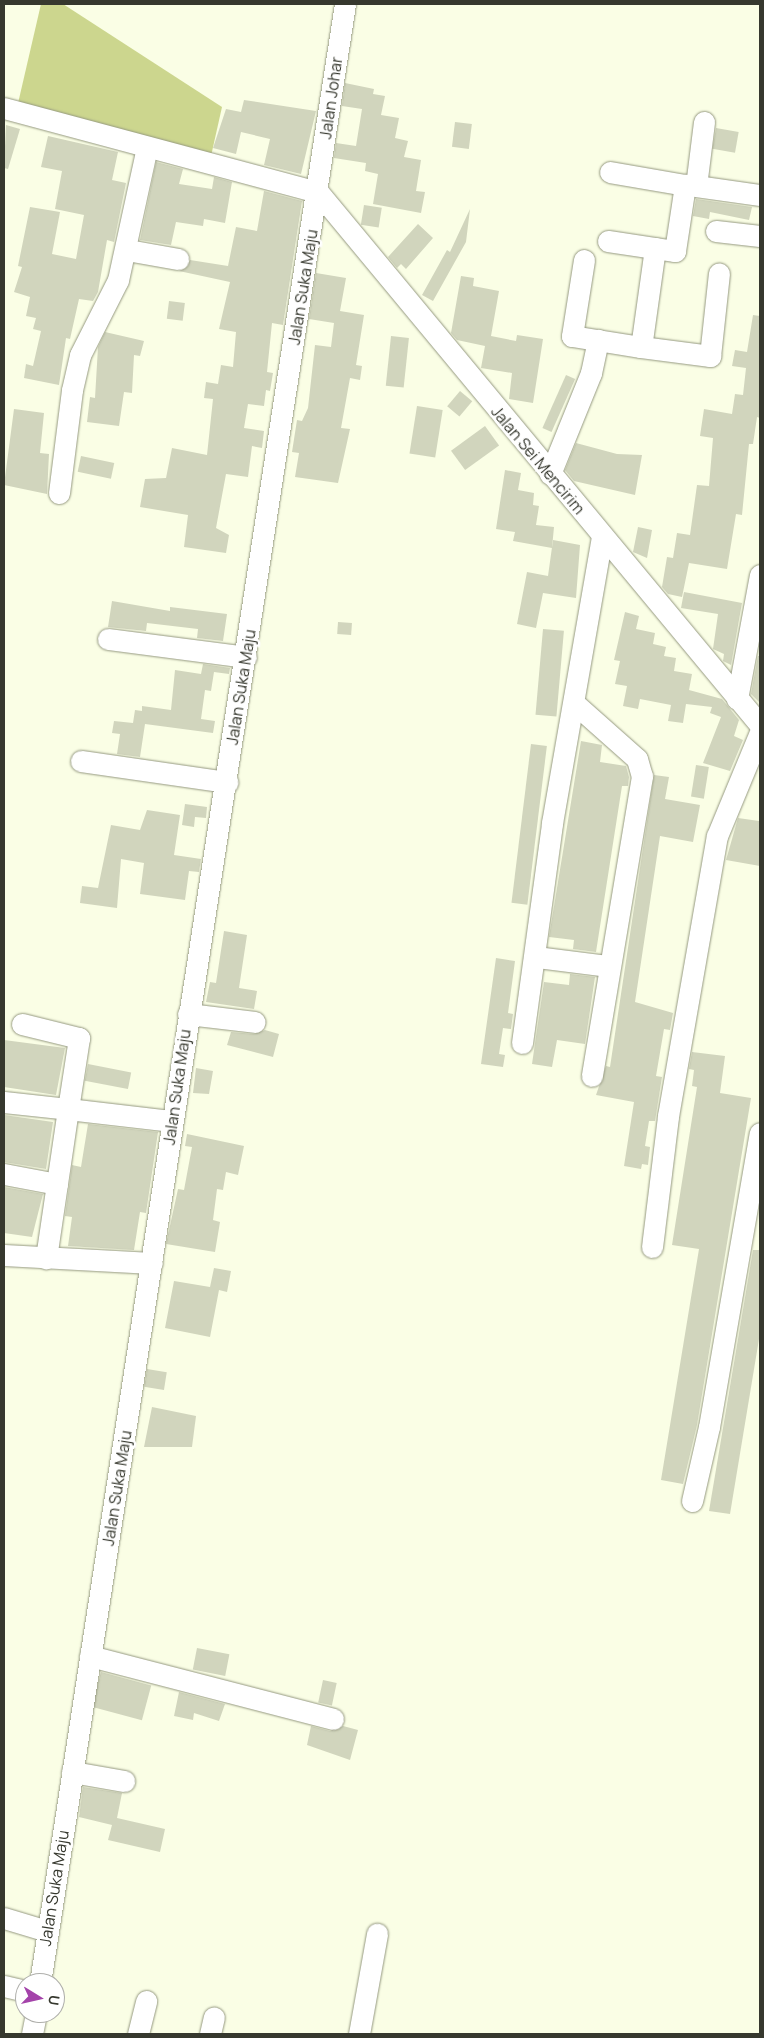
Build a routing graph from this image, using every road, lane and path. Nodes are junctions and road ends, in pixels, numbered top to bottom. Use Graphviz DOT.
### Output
graph roads {
  1 [pos="344,4"];
  2 [pos="4,108"];
  3 [pos="704,122"];
  4 [pos="147,148"];
  5 [pos="610,172"];
  6 [pos="318,192"];
  7 [pos="760,195"];
  8 [pos="716,231"];
  9 [pos="760,236"];
  10 [pos="608,241"];
  11 [pos="654,248"];
  12 [pos="127,250"];
  13 [pos="178,259"];
  14 [pos="584,260"];
  15 [pos="719,273"];
  16 [pos="598,340"];
  17 [pos="641,346"];
  18 [pos="550,474"];
  19 [pos="59,493"];
  20 [pos="602,537"];
  21 [pos="760,575"];
  22 [pos="108,639"];
  23 [pos="246,657"];
  24 [pos="737,698"];
  25 [pos="574,704"];
  26 [pos="760,725"];
  27 [pos="760,732"];
  28 [pos="81,761"];
  29 [pos="227,782"];
  30 [pos="536,957"];
  31 [pos="608,966"];
  32 [pos="188,1014"];
  33 [pos="255,1022"];
  34 [pos="22,1024"];
  35 [pos="522,1043"];
  36 [pos="592,1076"];
  37 [pos="4,1102"];
  38 [pos="68,1110"];
  39 [pos="172,1121"];
  40 [pos="760,1132"];
  41 [pos="4,1174"];
  42 [pos="57,1184"];
  43 [pos="652,1247"];
  44 [pos="4,1255"];
  45 [pos="46,1258"];
  46 [pos="152,1263"];
  47 [pos="692,1501"];
  48 [pos="90,1656"];
  49 [pos="334,1719"];
  50 [pos="72,1772"];
  51 [pos="124,1781"];
  52 [pos="4,1918"];
  53 [pos="47,1931"];
  54 [pos="377,1934"];
  55 [pos="41,1973"];
  56 [pos="146,2001"];
  57 [pos="138,2034"];
  58 [pos="359,2034"];
  1 -- 6 [label="street, Jalan Johar"];
  2 -- 4 [label="street"];
  3 -- 7 [label="street"];
  4 -- 6 [label="street"];
  4 -- 12 [label="street"];
  5 -- 11 [label="street"];
  6 -- 18 [label="street, Jalan Sei Mencirim"];
  6 -- 23 [label="street, Jalan Suka Maju"];
  8 -- 9 [label="street"];
  10 -- 11 [label="street"];
  11 -- 17 [label="street"];
  12 -- 13 [label="street"];
  12 -- 19 [label="street"];
  14 -- 16 [label="street"];
  15 -- 17 [label="street"];
  16 -- 17 [label="street"];
  16 -- 18 [label="street"];
  18 -- 20 [label="street, Jalan Sei Mencirim"];
  20 -- 24 [label="street, Jalan Sei Mencirim"];
  20 -- 25 [label="street"];
  21 -- 24 [label="street"];
  22 -- 23 [label="street"];
  23 -- 29 [label="street, Jalan Suka Maju"];
  24 -- 26 [label="street, Jalan Sei Mencirim"];
  25 -- 30 [label="street"];
  25 -- 31 [label="street"];
  27 -- 43 [label="street"];
  28 -- 29 [label="street"];
  29 -- 32 [label="street, Jalan Suka Maju"];
  30 -- 31 [label="street"];
  30 -- 35 [label="street"];
  31 -- 36 [label="street"];
  32 -- 33 [label="street"];
  32 -- 39 [label="street, Jalan Suka Maju"];
  34 -- 38 [label="street"];
  37 -- 38 [label="street"];
  38 -- 39 [label="street"];
  38 -- 42 [label="street"];
  39 -- 46 [label="street, Jalan Suka Maju"];
  40 -- 47 [label="street"];
  41 -- 42 [label="street"];
  42 -- 45 [label="street"];
  44 -- 45 [label="street"];
  45 -- 46 [label="street"];
  46 -- 48 [label="street, Jalan Suka Maju"];
  48 -- 49 [label="street"];
  48 -- 50 [label="street, Jalan Suka Maju"];
  50 -- 51 [label="street"];
  50 -- 53 [label="street, Jalan Suka Maju"];
  52 -- 53 [label="street"];
  53 -- 55 [label="street, Jalan Suka Maju"];
  54 -- 58 [label="street"];
  56 -- 57 [label="street"];
}
